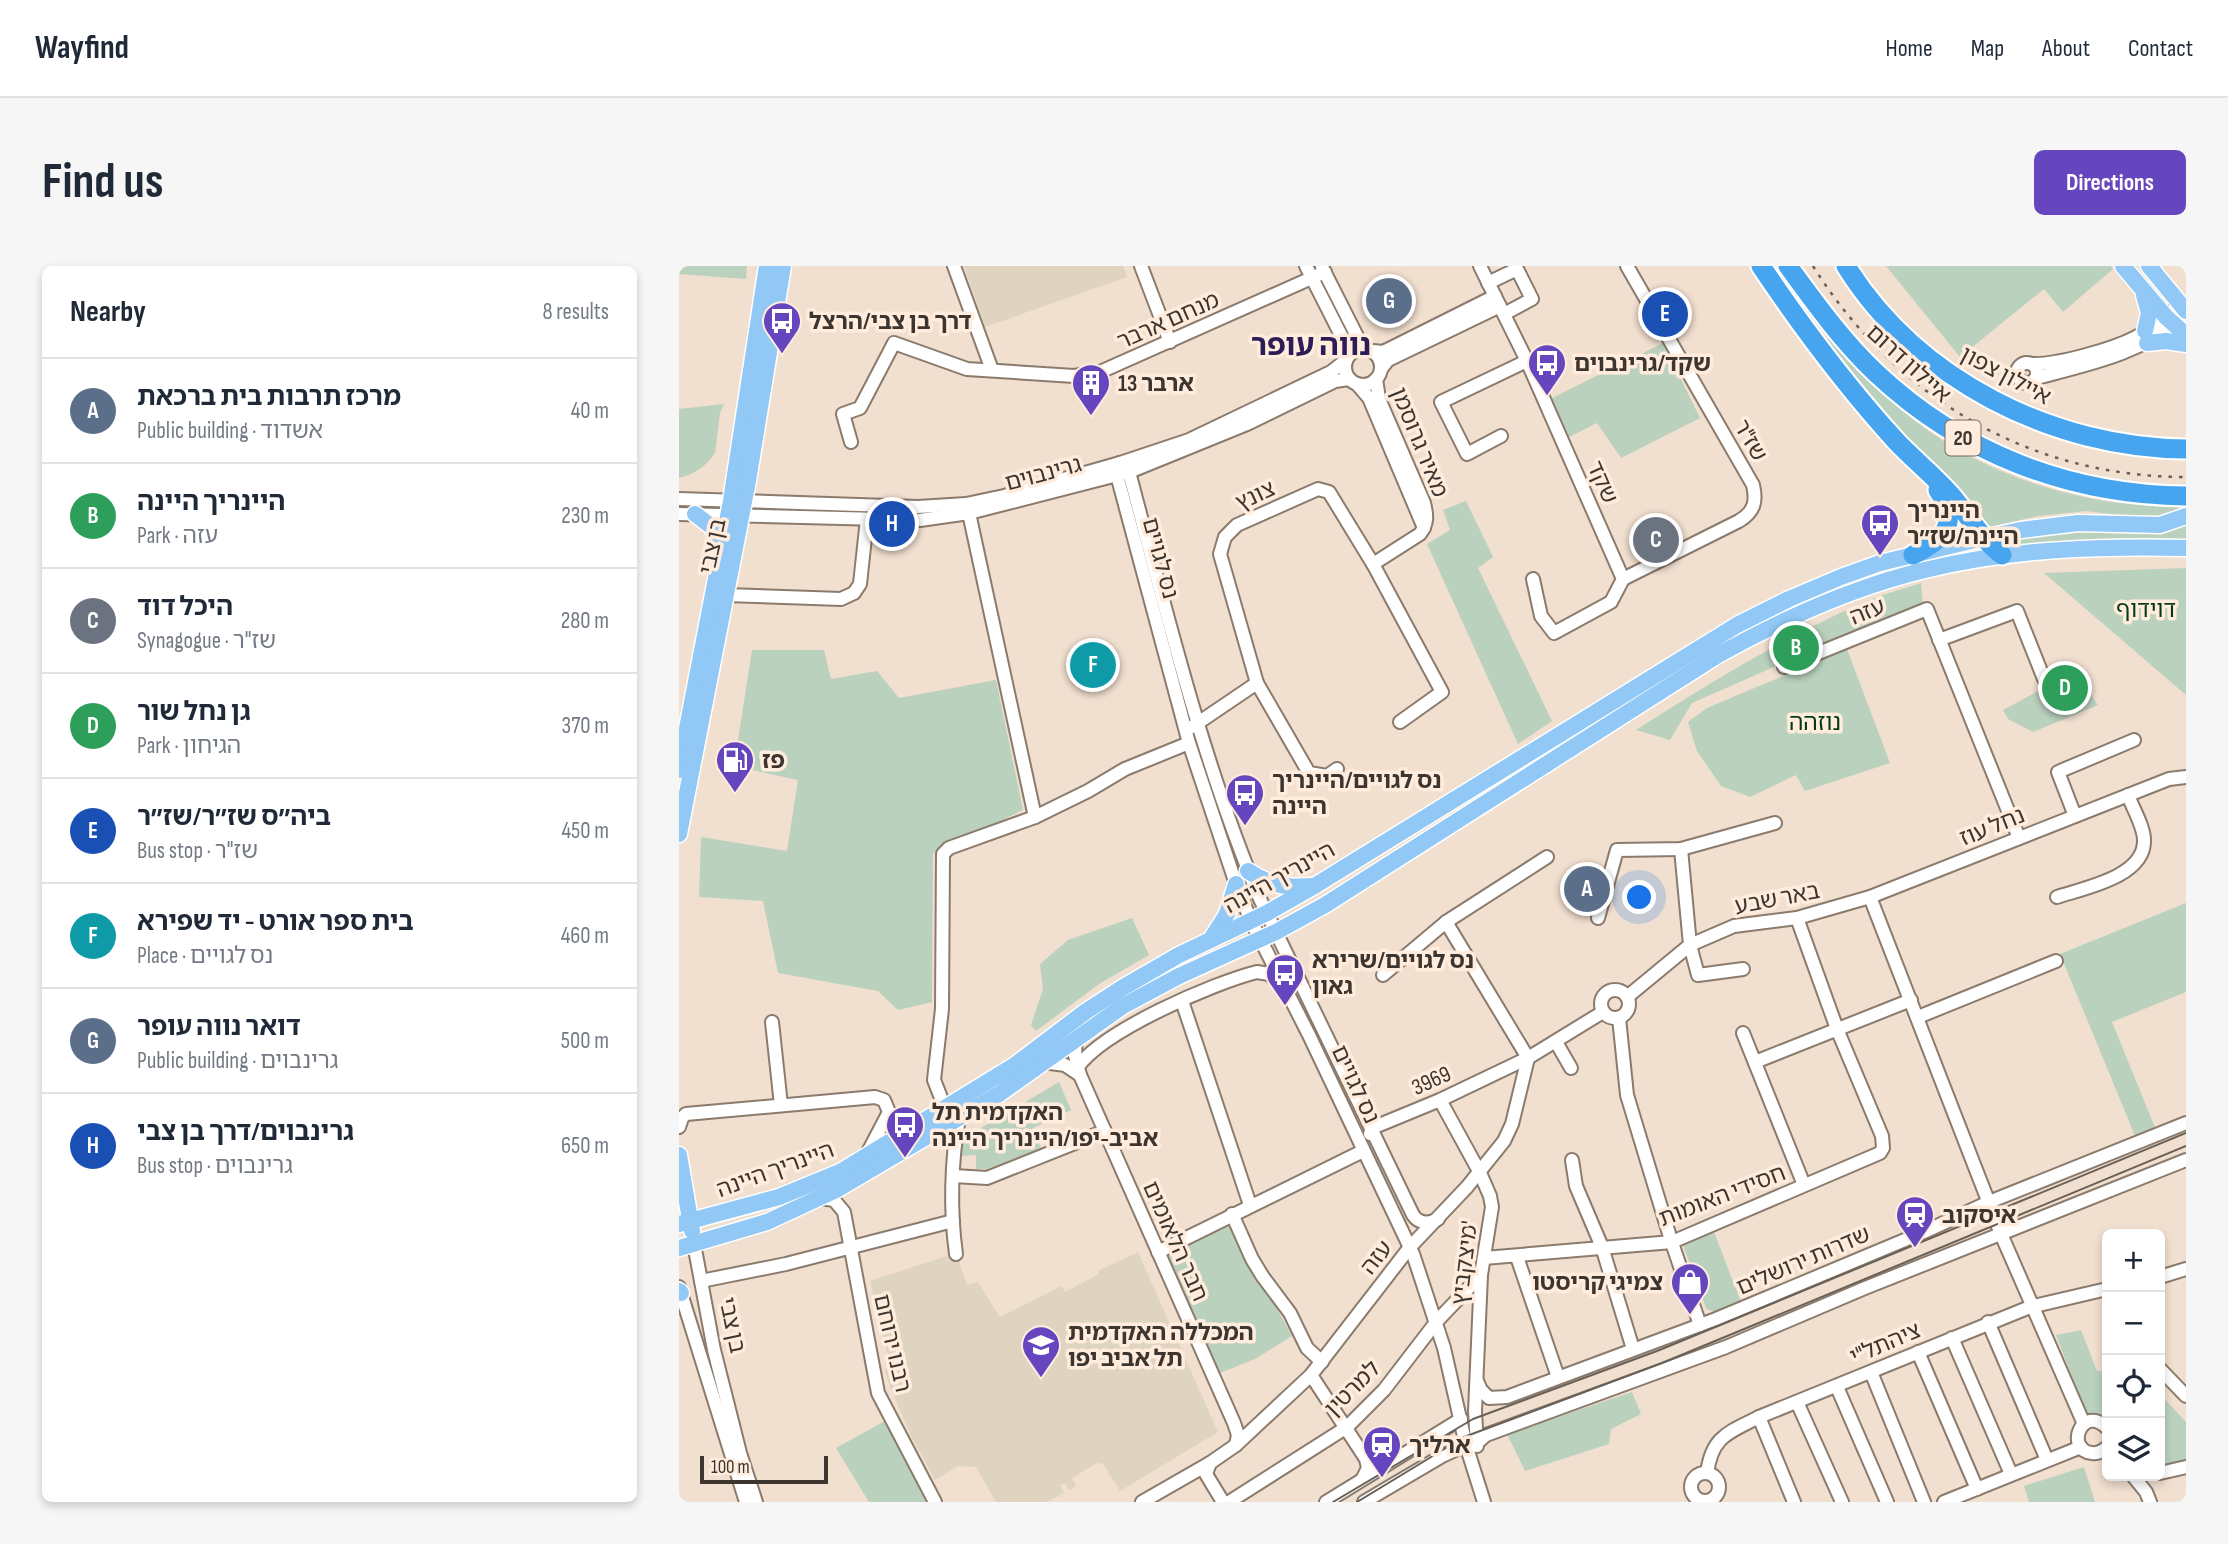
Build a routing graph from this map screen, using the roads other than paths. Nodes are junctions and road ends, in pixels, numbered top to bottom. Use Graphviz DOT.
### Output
graph roads {
  1 [pos="767,266"];
  2 [pos="783,266"];
  3 [pos="954,266"];
  4 [pos="1141,266"];
  5 [pos="1481,266"];
  6 [pos="1627,266"];
  7 [pos="1761,266"];
  8 [pos="1788,266"];
  9 [pos="1846,266"];
  10 [pos="2123,266"];
  11 [pos="2149,266"];
  12 [pos="1323,269"];
  13 [pos="1309,272"];
  14 [pos="1489,283"];
  15 [pos="2140,286"];
  16 [pos="1500,305"];
  17 [pos="2180,318"];
  18 [pos="2146,337"];
  19 [pos="1170,342"];
  20 [pos="2186,344"];
  21 [pos="1368,350"];
  22 [pos="1347,358"];
  23 [pos="1527,361"];
  24 [pos="2032,364"];
  25 [pos="992,370"];
  26 [pos="1379,374"];
  27 [pos="2036,378"];
  28 [pos="1353,382"];
  29 [pos="1501,436"];
  30 [pos="851,442"];
  31 [pos="2186,449"];
  32 [pos="1919,464"];
  33 [pos="1124,477"];
  34 [pos="2186,496"];
  35 [pos="679,499"];
  36 [pos="736,508"];
  37 [pos="969,513"];
  38 [pos="687,514"];
  39 [pos="2186,516"];
  40 [pos="867,519"];
  41 [pos="1424,528"];
  42 [pos="1983,538"];
  43 [pos="2186,548"];
  44 [pos="722,551"];
  45 [pos="1913,555"];
  46 [pos="2002,555"];
  47 [pos="1373,564"];
  48 [pos="1533,579"];
  49 [pos="1623,579"];
  50 [pos="725,595"];
  51 [pos="1939,640"];
  52 [pos="1784,667"];
  53 [pos="2044,678"];
  54 [pos="1257,683"];
  55 [pos="1400,722"];
  56 [pos="1198,723"];
  57 [pos="1187,737"];
  58 [pos="2134,740"];
  59 [pos="1337,769"];
  60 [pos="679,770"];
  61 [pos="2186,777"];
  62 [pos="2128,795"];
  63 [pos="2075,816"];
  64 [pos="1035,817"];
  65 [pos="1775,823"];
  66 [pos="679,834"];
  67 [pos="2019,838"];
  68 [pos="1681,849"];
  69 [pos="1547,857"];
  70 [pos="1248,871"];
  71 [pos="1236,884"];
  72 [pos="1317,886"];
  73 [pos="1871,897"];
  74 [pos="2057,897"];
  75 [pos="1266,913"];
  76 [pos="1598,918"];
  77 [pos="1797,918"];
  78 [pos="1251,920"];
  79 [pos="1446,922"];
  80 [pos="1276,932"];
  81 [pos="1210,940"];
  82 [pos="1260,940"];
  83 [pos="1690,945"];
  84 [pos="2056,961"];
  85 [pos="1743,969"];
  86 [pos="1383,975"];
  87 [pos="1285,988"];
  88 [pos="1627,997"];
  89 [pos="1911,1000"];
  90 [pos="1182,1001"];
  91 [pos="1603,1012"];
  92 [pos="1918,1017"];
  93 [pos="1619,1018"];
  94 [pos="772,1022"];
  95 [pos="1837,1030"];
  96 [pos="1743,1032"];
  97 [pos="1076,1037"];
  98 [pos="1556,1042"];
  99 [pos="1528,1058"];
  100 [pos="1043,1062"];
  101 [pos="1755,1062"];
  102 [pos="1571,1068"];
  103 [pos="1079,1072"];
  104 [pos="1440,1100"];
  105 [pos="781,1105"];
  106 [pos="945,1108"];
  107 [pos="959,1118"];
  108 [pos="2186,1123"];
  109 [pos="679,1126"];
  110 [pos="1372,1128"];
  111 [pos="1105,1131"];
  112 [pos="1363,1151"];
  113 [pos="679,1155"];
  114 [pos="866,1157"];
  115 [pos="1572,1160"];
  116 [pos="2186,1160"];
  117 [pos="1480,1172"];
  118 [pos="954,1176"];
  119 [pos="1804,1185"];
  120 [pos="685,1187"];
  121 [pos="820,1198"];
  122 [pos="1989,1202"];
  123 [pos="1250,1205"];
  124 [pos="731,1211"];
  125 [pos="1232,1214"];
  126 [pos="1438,1219"];
  127 [pos="953,1221"];
  128 [pos="685,1222"];
  129 [pos="2001,1234"];
  130 [pos="1672,1242"];
  131 [pos="687,1246"];
  132 [pos="851,1246"];
  133 [pos="1410,1247"];
  134 [pos="1602,1247"];
  135 [pos="1159,1252"];
  136 [pos="956,1254"];
  137 [pos="1517,1256"];
  138 [pos="1484,1258"];
  139 [pos="2186,1269"];
  140 [pos="1481,1275"];
  141 [pos="2165,1275"];
  142 [pos="701,1281"];
  143 [pos="680,1290"];
  144 [pos="2102,1290"];
  145 [pos="2034,1305"];
  146 [pos="1437,1321"];
  147 [pos="1988,1322"];
  148 [pos="1700,1325"];
  149 [pos="1952,1338"];
  150 [pos="1633,1349"];
  151 [pos="1918,1352"];
  152 [pos="1322,1362"];
  153 [pos="1871,1372"];
  154 [pos="2165,1374"];
  155 [pos="1311,1375"];
  156 [pos="1558,1377"];
  157 [pos="1477,1381"];
  158 [pos="1837,1387"];
  159 [pos="2186,1396"];
  160 [pos="1797,1402"];
  161 [pos="1759,1417"];
  162 [pos="1461,1419"];
  163 [pos="1234,1423"];
  164 [pos="2084,1424"];
  165 [pos="2102,1425"];
  166 [pos="1346,1427"];
  167 [pos="1254,1428"];
  168 [pos="1472,1444"];
  169 [pos="1236,1445"];
  170 [pos="2081,1447"];
  171 [pos="2102,1451"];
  172 [pos="2047,1460"];
  173 [pos="1210,1463"];
  174 [pos="2186,1468"];
  175 [pos="2165,1471"];
  176 [pos="1706,1473"];
  177 [pos="2011,1474"];
  178 [pos="1363,1479"];
  179 [pos="2140,1481"];
  180 [pos="1977,1489"];
  181 [pos="1376,1495"];
  182 [pos="1688,1498"];
  183 [pos="1483,1499"];
  184 [pos="1722,1499"];
  185 [pos="746,1502"];
  186 [pos="756,1502"];
  187 [pos="935,1502"];
  188 [pos="1142,1502"];
  189 [pos="1223,1502"];
  190 [pos="1229,1502"];
  191 [pos="1326,1502"];
  192 [pos="1364,1502"];
  193 [pos="1794,1502"];
  194 [pos="1842,1502"];
  195 [pos="1887,1502"];
  196 [pos="1924,1502"];
  197 [pos="1944,1502"];
  198 [pos="2150,1502"];
  1 -- 36 [label="main road, בן צבי"];
  2 -- 36 [label="main road, בן צבי"];
  3 -- 25 [label="street"];
  4 -- 19 [label="street"];
  5 -- 14 [label="street, שקד"];
  6 -- 49 [label="street, שז\"ר"];
  7 -- 32 [label="highway"];
  8 -- 34 [label="highway, איילון דרום / 20"];
  9 -- 31 [label="highway, איילון צפון / 20"];
  10 -- 15 [label="main road"];
  11 -- 17 [label="main road"];
  12 -- 13 [label="street, מנחם ארבר"];
  12 -- 21 [label="street"];
  13 -- 19 [label="street, מנחם ארבר"];
  13 -- 22 [label="street"];
  14 -- 16 [label="street, שקד"];
  14 -- 16 [label="street"];
  15 -- 17 [label="main road"];
  15 -- 18 [label="main road"];
  16 -- 21 [label="street"];
  16 -- 23 [label="street, שקד"];
  16 -- 26 [label="street"];
  17 -- 18 [label="street"];
  18 -- 20 [label="main road"];
  18 -- 24 [label="street"];
  18 -- 27 [label="street"];
  19 -- 25 [label="street, מנחם ארבר"];
  21 -- 22 [label="street"];
  21 -- 26 [label="street"];
  22 -- 28 [label="street"];
  22 -- 33 [label="street, גרינבוים"];
  23 -- 29 [label="street"];
  23 -- 49 [label="street, שקד"];
  24 -- 27 [label="street"];
  24 -- 27 [label="street"];
  25 -- 30 [label="street, מנחם ארבר"];
  26 -- 28 [label="street"];
  26 -- 41 [label="street, מאיר גרוסמן"];
  28 -- 33 [label="street"];
  28 -- 41 [label="street, מאיר גרוסמן"];
  32 -- 42 [label="highway"];
  32 -- 45 [label="highway"];
  33 -- 36 [label="street, גרינבוים"];
  33 -- 37 [label="street, גרינבוים"];
  33 -- 56 [label="street, נס לגויים"];
  33 -- 57 [label="street, נס לגויים"];
  35 -- 36 [label="street"];
  36 -- 38 [label="street"];
  36 -- 40 [label="street, גרינבוים"];
  36 -- 44 [label="main road, בן צבי"];
  36 -- 50 [label="main road, בן צבי"];
  37 -- 40 [label="street, גרינבוים"];
  37 -- 64 [label="street"];
  38 -- 44 [label="main road"];
  39 -- 42 [label="main road, היינריך היינה"];
  40 -- 50 [label="street"];
  41 -- 47 [label="street"];
  42 -- 45 [label="main road, היינריך היינה"];
  42 -- 46 [label="highway"];
  43 -- 46 [label="main road, היינריך היינה"];
  44 -- 60 [label="main road, בן צבי"];
  45 -- 72 [label="main road, היינריך היינה"];
  46 -- 80 [label="main road, היינריך היינה"];
  47 -- 54 [label="street, צונץ"];
  47 -- 55 [label="street, צונץ"];
  48 -- 49 [label="street"];
  50 -- 66 [label="main road, בן צבי"];
  51 -- 52 [label="street, עזה"];
  51 -- 53 [label="street"];
  51 -- 67 [label="street"];
  54 -- 56 [label="street"];
  54 -- 59 [label="street, צונץ"];
  56 -- 57 [label="street"];
  56 -- 70 [label="street, נס לגויים"];
  57 -- 64 [label="street"];
  57 -- 71 [label="street, נס לגויים"];
  58 -- 63 [label="street"];
  61 -- 62 [label="street, נחל עוז"];
  62 -- 63 [label="street, נחל עוז"];
  62 -- 74 [label="street"];
  63 -- 67 [label="street, נחל עוז"];
  64 -- 106 [label="street"];
  65 -- 68 [label="street"];
  67 -- 73 [label="street, נחל עוז"];
  68 -- 76 [label="street"];
  68 -- 83 [label="street"];
  69 -- 79 [label="street"];
  70 -- 72 [label="main road"];
  70 -- 75 [label="street, נס לגויים"];
  71 -- 78 [label="street, נס לגויים"];
  71 -- 81 [label="main road"];
  72 -- 75 [label="main road, היינריך היינה"];
  73 -- 77 [label="street, באר שבע"];
  73 -- 89 [label="street"];
  75 -- 78 [label="main road, היינריך היינה"];
  75 -- 80 [label="street, נס לגויים"];
  77 -- 83 [label="street, באר שבע"];
  77 -- 95 [label="street"];
  78 -- 81 [label="main road, היינריך היינה"];
  78 -- 82 [label="street, נס לגויים"];
  79 -- 86 [label="street"];
  79 -- 99 [label="street"];
  80 -- 82 [label="main road, היינריך היינה"];
  80 -- 110 [label="street, נס לגויים"];
  81 -- 106 [label="main road, היינריך היינה"];
  82 -- 87 [label="street, נס לגויים"];
  82 -- 97 [label="main road, היינריך היינה"];
  83 -- 85 [label="street"];
  83 -- 88 [label="street, באר שבע"];
  84 -- 92 [label="street"];
  87 -- 90 [label="street"];
  87 -- 112 [label="street, נס לגויים"];
  88 -- 91 [label="street"];
  88 -- 93 [label="street"];
  89 -- 92 [label="street"];
  89 -- 95 [label="street"];
  90 -- 103 [label="street"];
  90 -- 123 [label="street"];
  91 -- 93 [label="street"];
  91 -- 98 [label="street"];
  92 -- 122 [label="street"];
  93 -- 130 [label="street"];
  94 -- 105 [label="street"];
  95 -- 101 [label="street"];
  95 -- 119 [label="street, חסידי האומות"];
  96 -- 101 [label="street"];
  97 -- 100 [label="main road, היינריך היינה"];
  97 -- 103 [label="street, חבר הלאומים"];
  98 -- 99 [label="street"];
  98 -- 102 [label="street"];
  99 -- 104 [label="street, 3969"];
  99 -- 117 [label="street, עזה"];
  100 -- 103 [label="street"];
  100 -- 107 [label="main road, היינריך היינה"];
  101 -- 119 [label="street"];
  103 -- 111 [label="street, חבר הלאומים"];
  104 -- 110 [label="street, 3969"];
  104 -- 117 [label="street, מיצקביץ'"];
  105 -- 109 [label="street"];
  105 -- 114 [label="street"];
  106 -- 114 [label="main road, היינריך היינה"];
  107 -- 118 [label="street"];
  107 -- 121 [label="main road, היינריך היינה"];
  108 -- 122 [label="street, שדרות ירושלים"];
  110 -- 112 [label="street"];
  110 -- 126 [label="street, נס לגויים"];
  111 -- 118 [label="street"];
  111 -- 135 [label="street, חבר הלאומים"];
  112 -- 123 [label="street"];
  112 -- 133 [label="street, נס לגויים"];
  113 -- 120 [label="main road, בן צבי"];
  114 -- 124 [label="main road, היינריך היינה"];
  115 -- 134 [label="street"];
  116 -- 129 [label="street"];
  117 -- 126 [label="street, עזה"];
  117 -- 138 [label="street, מיצקביץ'"];
  118 -- 127 [label="street"];
  119 -- 130 [label="street, חסידי האומות"];
  120 -- 124 [label="main road"];
  120 -- 128 [label="main road, בן צבי"];
  121 -- 131 [label="main road, היינריך היינה"];
  121 -- 132 [label="street, רבנו ירוחם"];
  122 -- 129 [label="street"];
  122 -- 148 [label="street, שדרות ירושלים"];
  123 -- 125 [label="street"];
  124 -- 128 [label="main road, היינריך היינה"];
  125 -- 135 [label="street"];
  125 -- 152 [label="street"];
  126 -- 133 [label="street, עזה"];
  127 -- 132 [label="street"];
  127 -- 136 [label="street"];
  128 -- 131 [label="main road, בן צבי"];
  129 -- 145 [label="street"];
  129 -- 168 [label="street"];
  130 -- 134 [label="street, חסידי האומות"];
  130 -- 148 [label="street"];
  131 -- 142 [label="street, בן צבי"];
  132 -- 142 [label="street"];
  132 -- 187 [label="street, רבנו ירוחם"];
  133 -- 146 [label="street, נס לגויים"];
  133 -- 152 [label="street, עזה"];
  134 -- 137 [label="street, חסידי האומות"];
  134 -- 150 [label="street"];
  135 -- 163 [label="street, חבר הלאומים"];
  137 -- 138 [label="street, חסידי האומות"];
  137 -- 156 [label="street"];
  138 -- 140 [label="street, מיצקביץ'"];
  139 -- 141 [label="street"];
  140 -- 146 [label="street, למרטין"];
  140 -- 157 [label="street, מיצקביץ'"];
  142 -- 186 [label="street, בן צבי"];
  143 -- 185 [label="street, בן צבי"];
  144 -- 145 [label="street, ציהתל\"י"];
  145 -- 147 [label="street, ציהתל\"י"];
  145 -- 164 [label="street"];
  146 -- 162 [label="street, נס לגויים"];
  146 -- 166 [label="street, למרטין"];
  147 -- 149 [label="street, ציהתל\"י"];
  147 -- 172 [label="street"];
  148 -- 150 [label="street, שדרות ירושלים"];
  149 -- 151 [label="street, ציהתל\"י"];
  149 -- 177 [label="street"];
  150 -- 156 [label="street, שדרות ירושלים"];
  151 -- 153 [label="street, ציהתל\"י"];
  151 -- 180 [label="street"];
  152 -- 155 [label="street, עזה"];
  153 -- 158 [label="street, ציהתל\"י"];
  153 -- 196 [label="street"];
  154 -- 159 [label="street"];
  155 -- 166 [label="street"];
  155 -- 167 [label="street, עזה"];
  156 -- 157 [label="street, שדרות ירושלים"];
  157 -- 168 [label="street, מיצקביץ'"];
  158 -- 160 [label="street, ציהתל\"י"];
  158 -- 195 [label="street"];
  160 -- 161 [label="street, ציהתל\"י"];
  160 -- 194 [label="street"];
  161 -- 176 [label="street, ציהתל\"י"];
  161 -- 193 [label="street"];
  162 -- 168 [label="street, נס לגויים"];
  162 -- 178 [label="street"];
  163 -- 167 [label="street"];
  163 -- 169 [label="street, חבר הלאומים"];
  164 -- 165 [label="street"];
  164 -- 170 [label="street"];
  166 -- 178 [label="street"];
  166 -- 190 [label="street, למרטין"];
  167 -- 169 [label="street, עזה"];
  168 -- 181 [label="street"];
  168 -- 183 [label="street"];
  169 -- 173 [label="street, עזה"];
  170 -- 171 [label="street"];
  170 -- 172 [label="street"];
  172 -- 177 [label="street"];
  173 -- 188 [label="street, עזה"];
  173 -- 189 [label="street"];
  174 -- 175 [label="street"];
  176 -- 182 [label="street, ציהתל\"י"];
  176 -- 184 [label="street"];
  177 -- 180 [label="street"];
  178 -- 181 [label="street"];
  178 -- 191 [label="street"];
  179 -- 198 [label="street"];
  180 -- 197 [label="street"];
  181 -- 192 [label="street"];
  182 -- 184 [label="street"];
}
